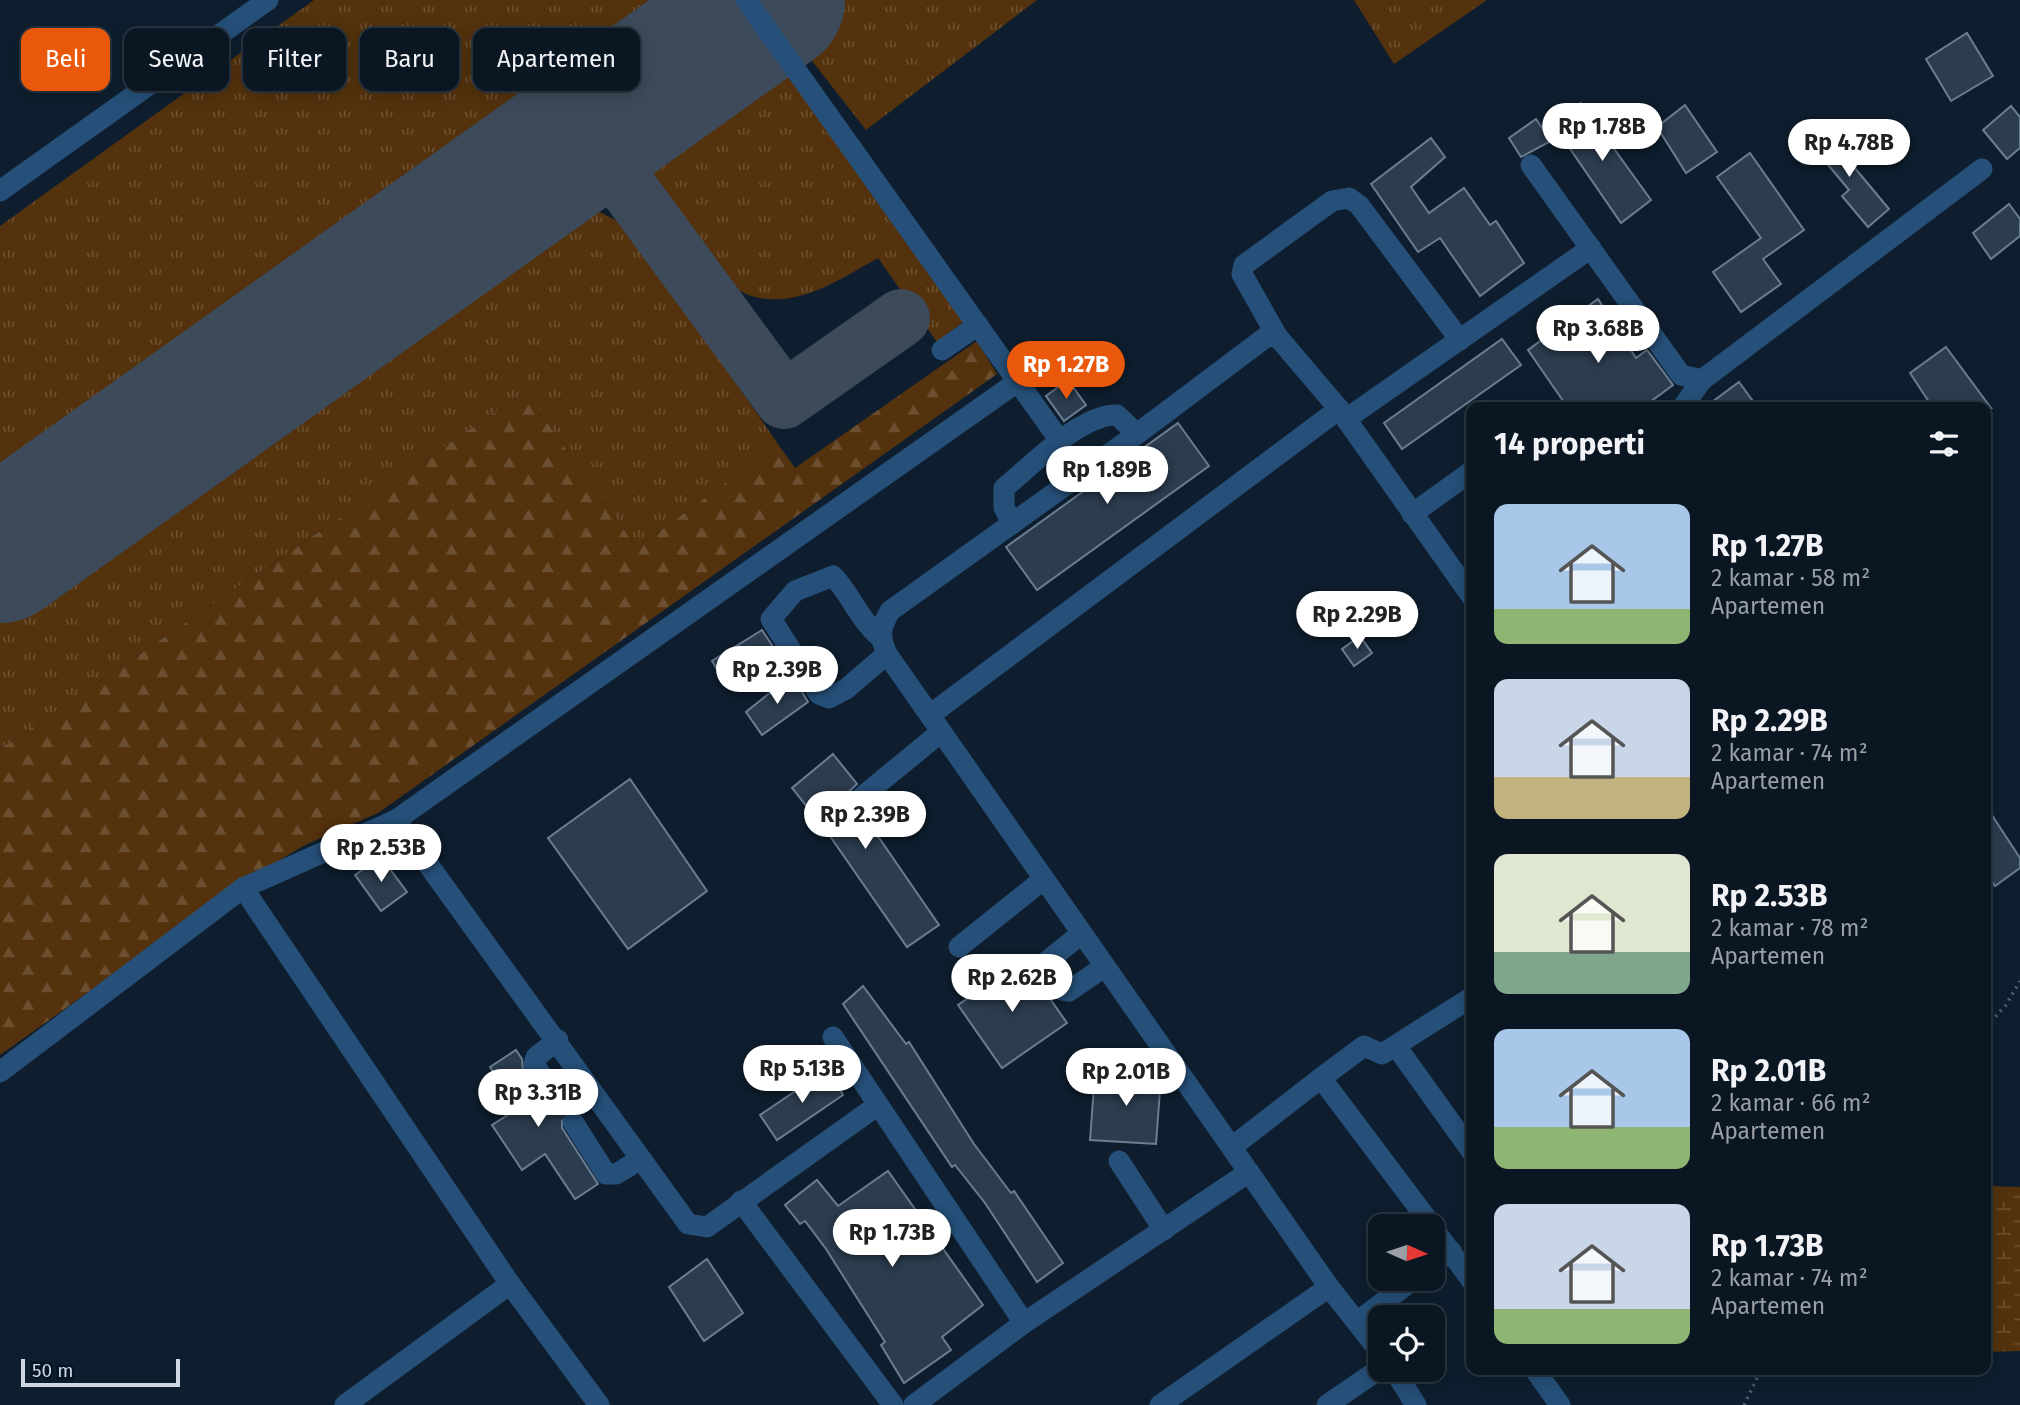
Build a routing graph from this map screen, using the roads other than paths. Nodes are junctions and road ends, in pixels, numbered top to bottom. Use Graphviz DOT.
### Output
graph roads {
  1 [pos="268,0"];
  2 [pos="746,0"];
  3 [pos="1531,165"];
  4 [pos="1982,169"];
  5 [pos="0,191"];
  6 [pos="1591,248"];
  7 [pos="978,325"];
  8 [pos="1277,336"];
  9 [pos="1460,340"];
  10 [pos="942,350"];
  11 [pos="1702,380"];
  12 [pos="1017,382"];
  13 [pos="1686,402"];
  14 [pos="1342,414"];
  15 [pos="1137,434"];
  16 [pos="1060,441"];
  17 [pos="1466,475"];
  18 [pos="1412,514"];
  19 [pos="1012,524"];
  20 [pos="1466,589"];
  21 [pos="883,645"];
  22 [pos="936,723"];
  23 [pos="852,805"];
  24 [pos="396,820"];
  25 [pos="1044,879"];
  26 [pos="243,888"];
  27 [pos="1081,934"];
  28 [pos="959,947"];
  29 [pos="1104,967"];
  30 [pos="1466,1001"];
  31 [pos="832,1037"];
  32 [pos="558,1041"];
  33 [pos="1396,1046"];
  34 [pos="0,1072"];
  35 [pos="1321,1078"];
  36 [pos="556,1098"];
  37 [pos="878,1105"];
  38 [pos="573,1122"];
  39 [pos="1466,1144"];
  40 [pos="1232,1147"];
  41 [pos="641,1159"];
  42 [pos="1119,1161"];
  43 [pos="1249,1172"];
  44 [pos="741,1201"];
  45 [pos="1423,1214"];
  46 [pos="1164,1230"];
  47 [pos="1446,1244"];
  48 [pos="1451,1251"];
  49 [pos="1446,1255"];
  50 [pos="1466,1272"];
  51 [pos="510,1284"];
  52 [pos="1329,1287"];
  53 [pos="1397,1292"];
  54 [pos="1357,1322"];
  55 [pos="1024,1323"];
  56 [pos="1368,1336"];
  57 [pos="1539,1375"];
  58 [pos="1368,1376"];
  59 [pos="1402,1382"];
  60 [pos="345,1405"];
  61 [pos="599,1405"];
  62 [pos="893,1405"];
  63 [pos="914,1405"];
  64 [pos="1160,1405"];
  65 [pos="1327,1405"];
  66 [pos="1416,1405"];
  67 [pos="1560,1405"];
  1 -- 5 [label="street"];
  2 -- 7 [label="street"];
  3 -- 6 [label="street"];
  4 -- 11 [label="street"];
  6 -- 9 [label="street"];
  6 -- 11 [label="street"];
  7 -- 10 [label="street"];
  7 -- 12 [label="street"];
  8 -- 9 [label="street"];
  8 -- 14 [label="street"];
  8 -- 15 [label="street"];
  9 -- 14 [label="street"];
  11 -- 13 [label="street"];
  12 -- 16 [label="street"];
  12 -- 24 [label="street"];
  14 -- 18 [label="street"];
  14 -- 22 [label="street"];
  15 -- 16 [label="street"];
  15 -- 19 [label="street"];
  16 -- 19 [label="street"];
  17 -- 18 [label="street"];
  18 -- 20 [label="street"];
  19 -- 21 [label="street"];
  21 -- 21 [label="street"];
  21 -- 22 [label="street"];
  22 -- 23 [label="street"];
  22 -- 25 [label="street"];
  24 -- 26 [label="street"];
  24 -- 32 [label="street"];
  25 -- 27 [label="street"];
  25 -- 28 [label="street"];
  26 -- 34 [label="street"];
  26 -- 51 [label="street"];
  27 -- 29 [label="street"];
  27 -- 29 [label="street"];
  29 -- 40 [label="street"];
  30 -- 33 [label="street"];
  31 -- 37 [label="street"];
  32 -- 36 [label="street"];
  32 -- 41 [label="street"];
  33 -- 35 [label="street"];
  33 -- 39 [label="street"];
  35 -- 40 [label="street"];
  35 -- 45 [label="street"];
  37 -- 44 [label="street"];
  37 -- 55 [label="street"];
  38 -- 41 [label="street"];
  40 -- 43 [label="street"];
  41 -- 44 [label="street"];
  42 -- 46 [label="street"];
  43 -- 46 [label="street"];
  43 -- 52 [label="street"];
  44 -- 62 [label="street"];
  46 -- 55 [label="street"];
  47 -- 48 [label="street"];
  48 -- 49 [label="street"];
  48 -- 50 [label="street"];
  51 -- 60 [label="street"];
  51 -- 61 [label="street"];
  52 -- 54 [label="street"];
  52 -- 64 [label="street"];
  53 -- 54 [label="street"];
  54 -- 56 [label="street"];
  55 -- 63 [label="street"];
  57 -- 67 [label="street"];
  58 -- 65 [label="street"];
  59 -- 66 [label="street"];
}
